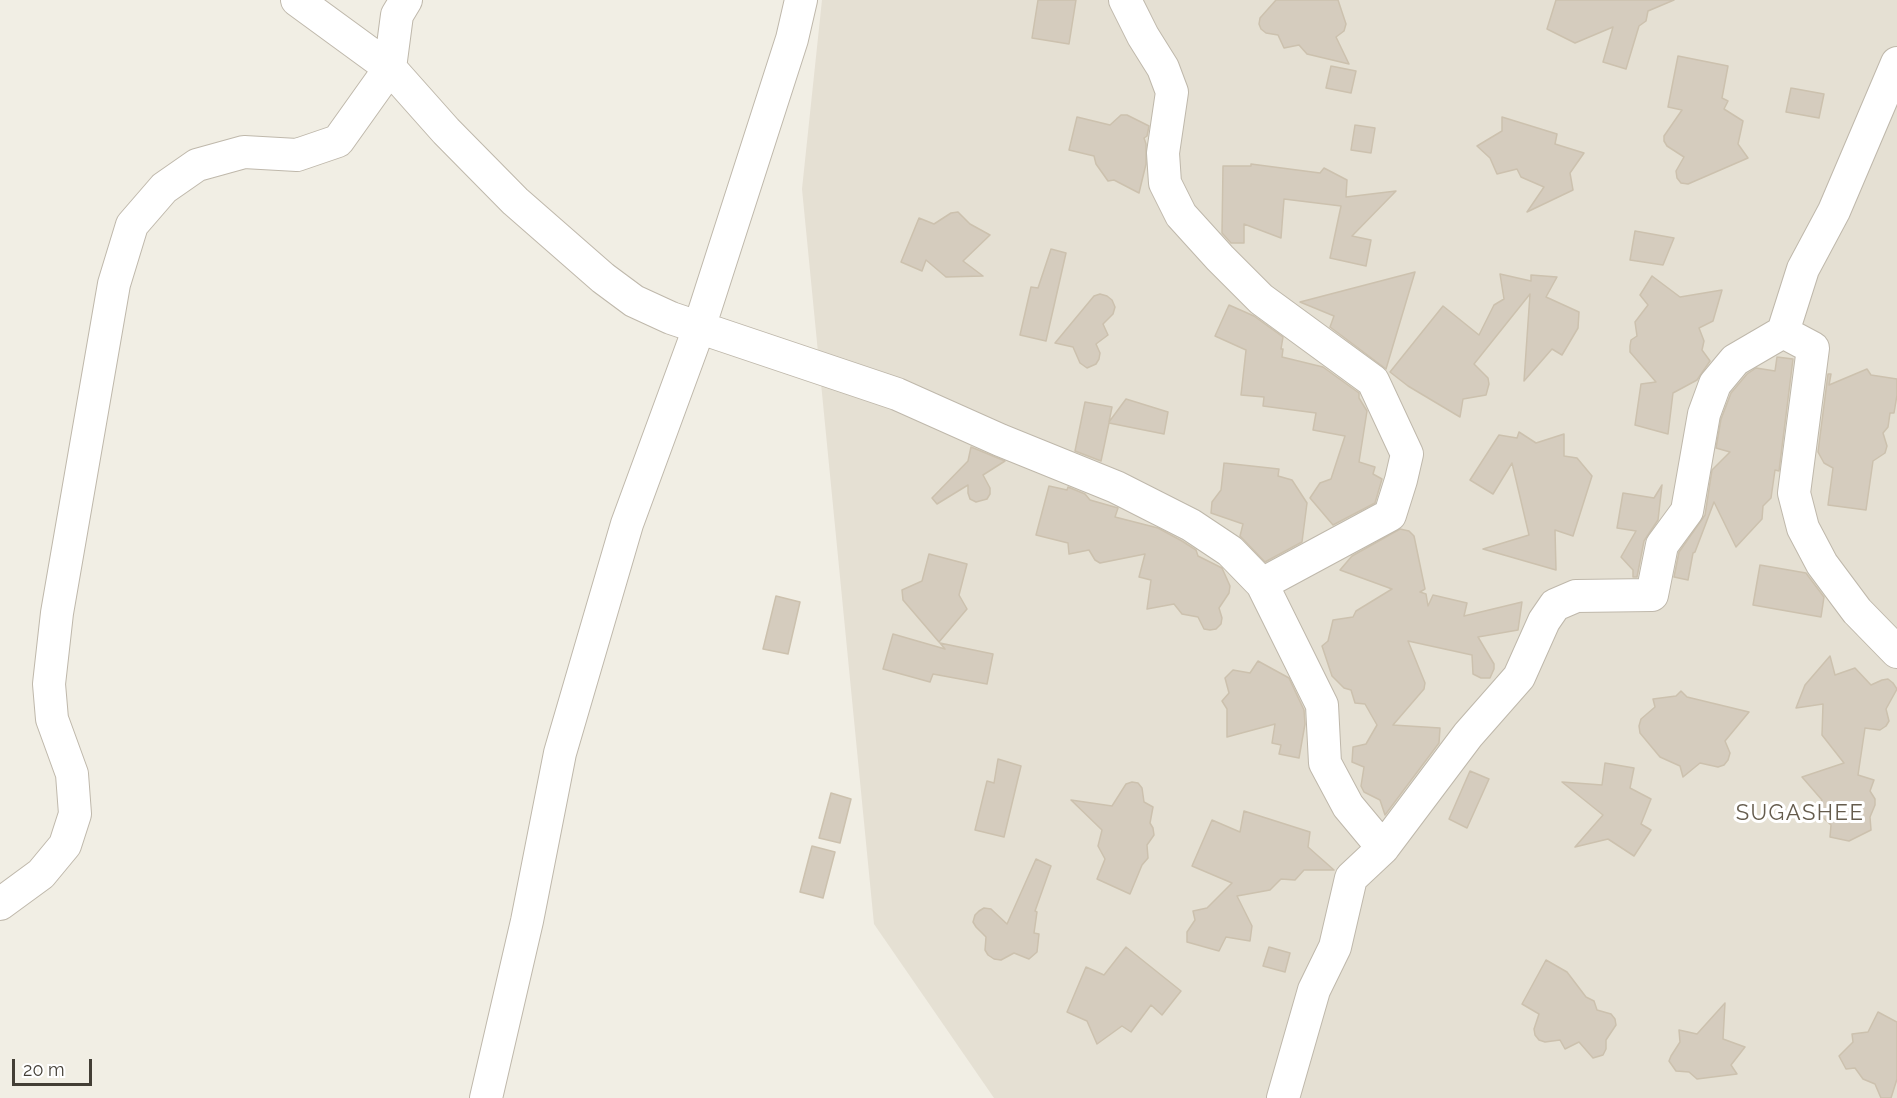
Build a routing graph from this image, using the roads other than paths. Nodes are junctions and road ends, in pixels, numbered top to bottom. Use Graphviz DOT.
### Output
graph roads {
  1 [pos="297,0"];
  2 [pos="405,0"];
  3 [pos="801,0"];
  4 [pos="1125,0"];
  5 [pos="1897,63"];
  6 [pos="390,68"];
  7 [pos="699,328"];
  8 [pos="1784,332"];
  9 [pos="1262,584"];
  10 [pos="1897,652"];
  11 [pos="1383,848"];
  12 [pos="0,904"];
  13 [pos="486,1098"];
  14 [pos="1283,1098"];
  1 -- 6 [label="street"];
  2 -- 6 [label="street"];
  3 -- 7 [label="street"];
  4 -- 9 [label="street"];
  5 -- 8 [label="street"];
  6 -- 7 [label="street"];
  6 -- 12 [label="street"];
  7 -- 9 [label="street"];
  7 -- 13 [label="street"];
  8 -- 10 [label="street"];
  8 -- 11 [label="street"];
  9 -- 11 [label="street"];
  11 -- 14 [label="street"];
}
